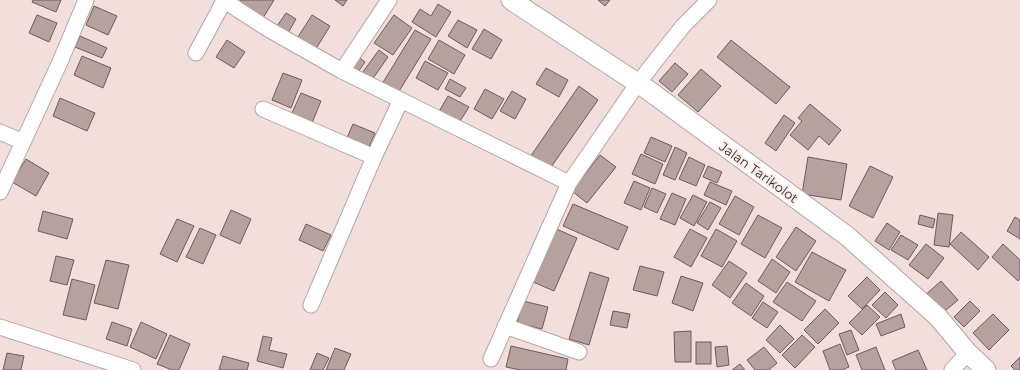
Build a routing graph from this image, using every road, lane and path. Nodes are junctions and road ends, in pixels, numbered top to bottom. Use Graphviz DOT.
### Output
graph roads {
  1 [pos="86,0"];
  2 [pos="224,0"];
  3 [pos="389,0"];
  4 [pos="513,0"];
  5 [pos="709,0"];
  6 [pos="196,53"];
  7 [pos="342,71"];
  8 [pos="638,83"];
  9 [pos="401,100"];
  10 [pos="262,110"];
  11 [pos="0,132"];
  12 [pos="23,142"];
  13 [pos="374,156"];
  14 [pos="569,183"];
  15 [pos="0,192"];
  16 [pos="311,304"];
  17 [pos="506,326"];
  18 [pos="0,328"];
  19 [pos="579,352"];
  20 [pos="968,353"];
  21 [pos="491,359"];
  22 [pos="133,370"];
  23 [pos="952,370"];
  24 [pos="986,370"];
  1 -- 12 [label="street"];
  2 -- 6 [label="street"];
  2 -- 7 [label="street"];
  3 -- 7 [label="street"];
  4 -- 8 [label="street, Jalan Tarikolot"];
  5 -- 8 [label="street"];
  7 -- 9 [label="street"];
  8 -- 14 [label="street"];
  8 -- 20 [label="street, Jalan Tarikolot"];
  9 -- 13 [label="street"];
  9 -- 14 [label="street"];
  10 -- 13 [label="street"];
  11 -- 12 [label="street"];
  12 -- 15 [label="street"];
  13 -- 16 [label="street"];
  14 -- 17 [label="street"];
  17 -- 19 [label="street"];
  17 -- 21 [label="street"];
  18 -- 22 [label="street"];
  20 -- 23 [label="street"];
  20 -- 24 [label="street, Jalan Tarikolot"];
}
